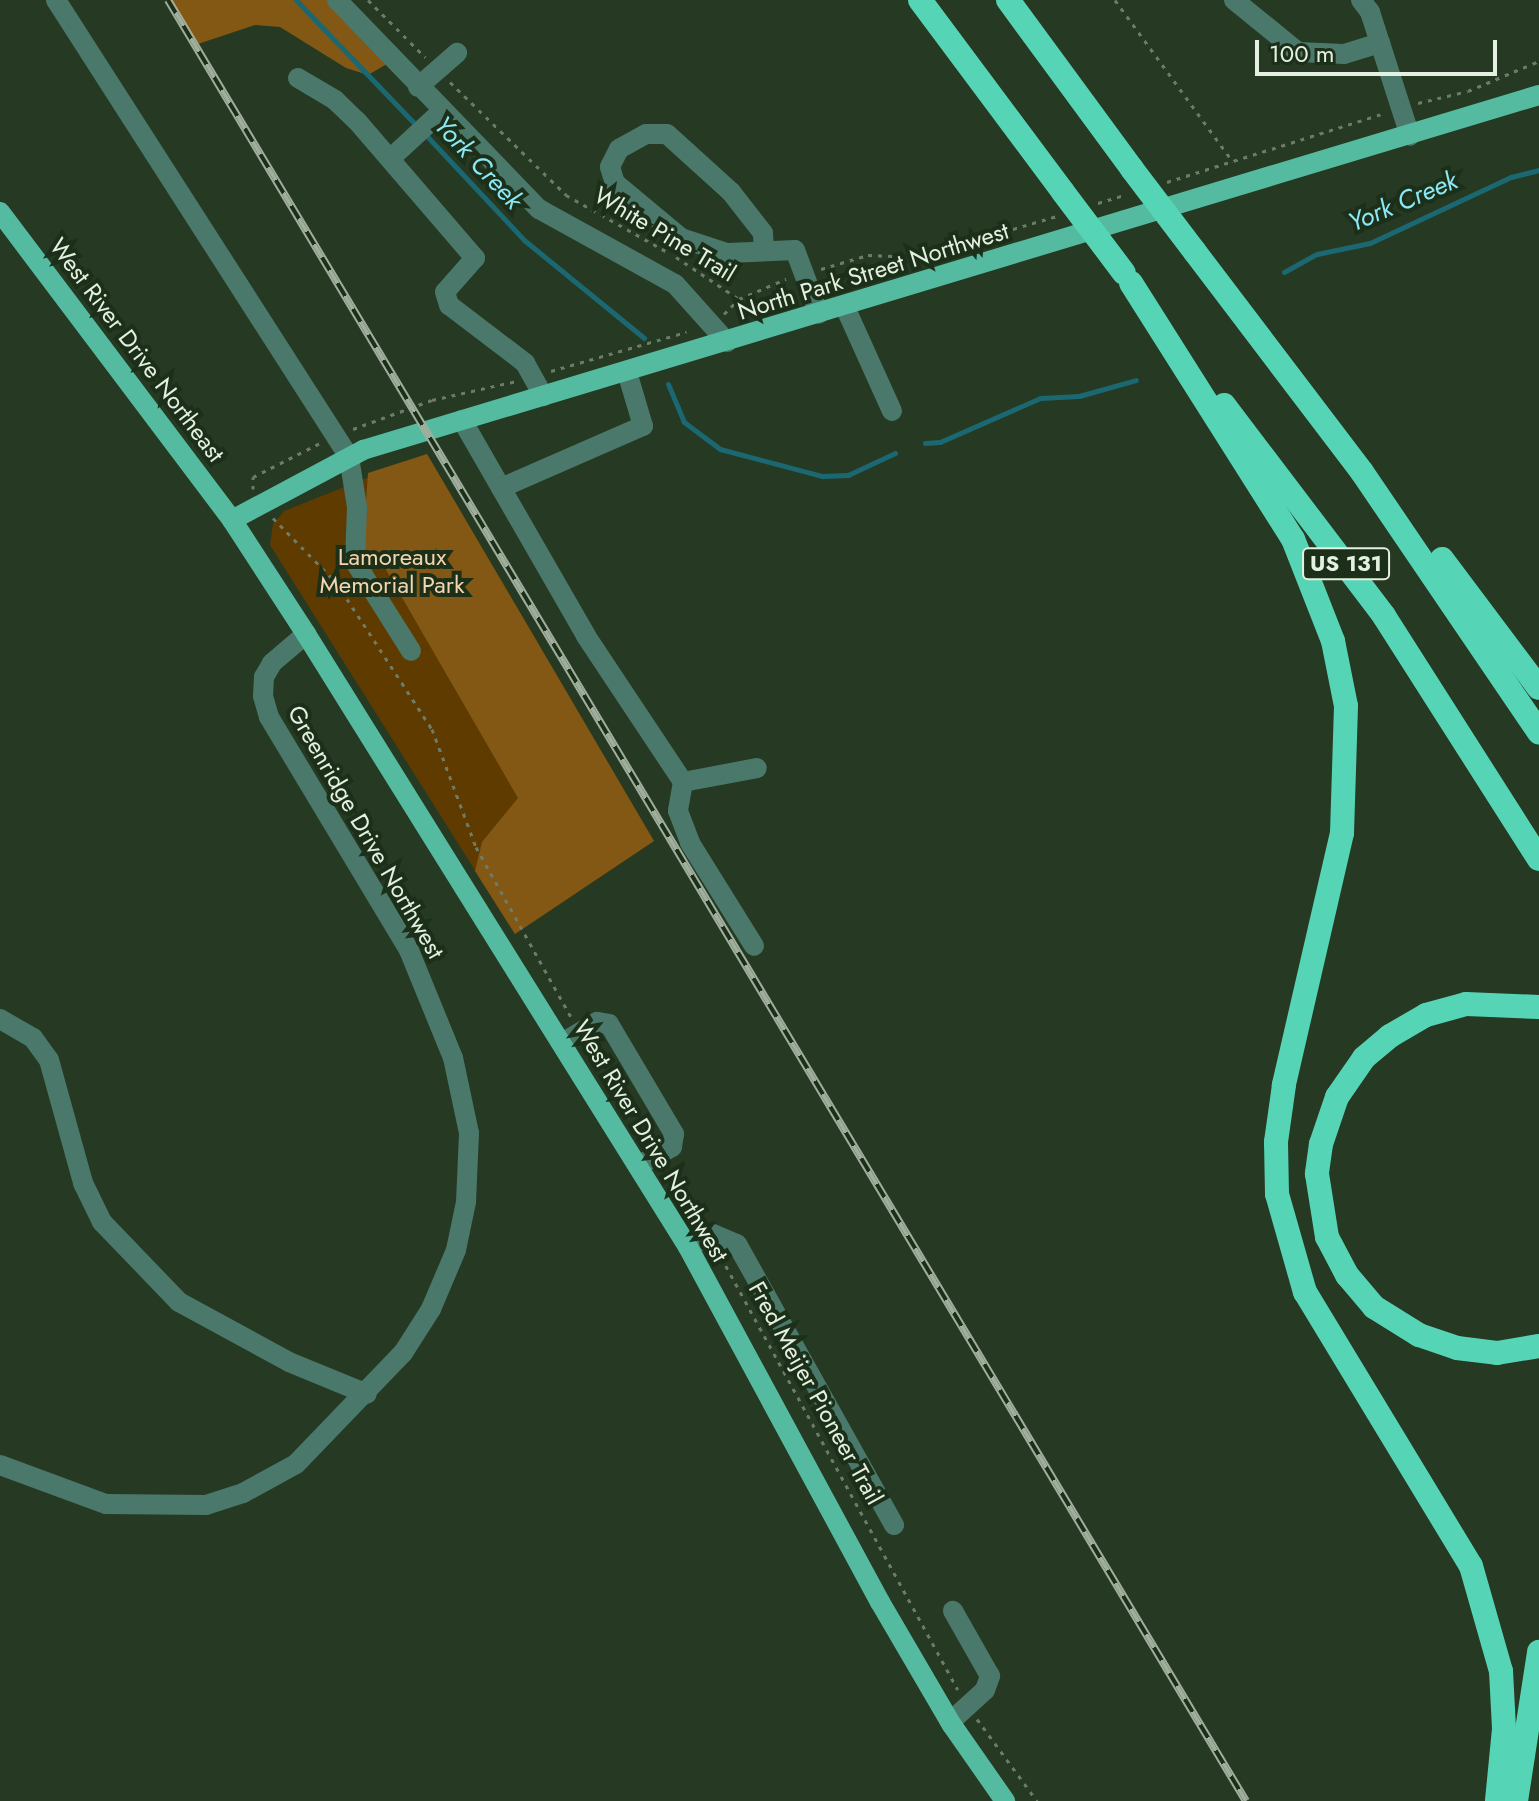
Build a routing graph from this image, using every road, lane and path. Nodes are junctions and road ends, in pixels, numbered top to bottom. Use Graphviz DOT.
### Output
graph roads {
  1 [pos="56,0"];
  2 [pos="337,0"];
  3 [pos="368,0"];
  4 [pos="920,0"];
  5 [pos="1008,0"];
  6 [pos="1115,0"];
  7 [pos="1234,0"];
  8 [pos="1361,0"];
  9 [pos="1380,43"];
  10 [pos="457,53"];
  11 [pos="438,71"];
  12 [pos="298,78"];
  13 [pos="418,87"];
  14 [pos="1539,95"];
  15 [pos="427,125"];
  16 [pos="1410,136"];
  17 [pos="391,158"];
  18 [pos="1132,181"];
  19 [pos="1160,184"];
  20 [pos="1087,207"];
  21 [pos="0,212"];
  22 [pos="1058,216"];
  23 [pos="764,249"];
  24 [pos="806,273"];
  25 [pos="1128,278"];
  26 [pos="845,307"];
  27 [pos="819,314"];
  28 [pos="727,342"];
  29 [pos="627,372"];
  30 [pos="543,396"];
  31 [pos="892,411"];
  32 [pos="462,420"];
  33 [pos="349,457"];
  34 [pos="1362,472"];
  35 [pos="501,488"];
  36 [pos="232,520"];
  37 [pos="336,582"];
  38 [pos="306,634"];
  39 [pos="411,651"];
  40 [pos="1539,688"];
  41 [pos="1539,732"];
  42 [pos="757,768"];
  43 [pos="683,782"];
  44 [pos="1539,859"];
  45 [pos="754,946"];
  46 [pos="1539,1007"];
  47 [pos="0,1019"];
  48 [pos="580,1032"];
  49 [pos="562,1043"];
  50 [pos="616,1095"];
  51 [pos="638,1166"];
  52 [pos="671,1184"];
  53 [pos="708,1234"];
  54 [pos="688,1247"];
  55 [pos="1539,1346"];
  56 [pos="367,1394"];
  57 [pos="0,1465"];
  58 [pos="894,1525"];
  59 [pos="953,1611"];
  60 [pos="1539,1652"];
  61 [pos="968,1706"];
  62 [pos="950,1722"];
  63 [pos="1002,1800"];
  64 [pos="1037,1801"];
  65 [pos="1497,1801"];
  66 [pos="1516,1801"];
  1 -- 33 [label="street"];
  2 -- 13 [label="street"];
  3 -- 11 [label="path, White Pine Trail"];
  4 -- 25 [label="highway, US 131, bridge"];
  5 -- 18 [label="highway, US 131"];
  6 -- 19 [label="path"];
  7 -- 9 [label="street"];
  8 -- 9 [label="street"];
  9 -- 16 [label="street"];
  10 -- 11 [label="street"];
  11 -- 13 [label="street"];
  11 -- 24 [label="path, White Pine Trail"];
  12 -- 17 [label="street"];
  13 -- 15 [label="street"];
  14 -- 16 [label="main road, North Park Street Northwest"];
  15 -- 17 [label="street"];
  15 -- 28 [label="street"];
  16 -- 26 [label="main road, North Park Street Northwest"];
  17 -- 30 [label="street"];
  18 -- 20 [label="path"];
  18 -- 34 [label="highway, US 131, bridge"];
  21 -- 36 [label="main road, West River Drive Northeast"];
  22 -- 24 [label="path, White Pine Trail"];
  23 -- 23 [label="street"];
  23 -- 24 [label="street"];
  24 -- 27 [label="street"];
  25 -- 44 [label="highway, US 131"];
  25 -- 65 [label="highway"];
  26 -- 27 [label="main road, North Park Street Northwest"];
  26 -- 31 [label="street"];
  27 -- 28 [label="main road, North Park Street Northwest"];
  28 -- 29 [label="main road, North Park Street Northwest"];
  29 -- 30 [label="main road, North Park Street Northwest"];
  29 -- 35 [label="street"];
  30 -- 32 [label="main road, North Park Street Northwest"];
  32 -- 33 [label="main road, North Park Street Northwest"];
  32 -- 35 [label="street"];
  33 -- 36 [label="main road, North Park Street Northwest"];
  33 -- 39 [label="street"];
  34 -- 40 [label="highway"];
  34 -- 41 [label="highway, US 131"];
  35 -- 43 [label="street"];
  36 -- 38 [label="main road, West River Drive Northwest"];
  37 -- 48 [label="path"];
  38 -- 49 [label="main road, West River Drive Northwest"];
  38 -- 56 [label="street, Greenridge Drive Northwest"];
  42 -- 43 [label="street"];
  43 -- 45 [label="street"];
  46 -- 55 [label="highway"];
  47 -- 56 [label="street"];
  48 -- 49 [label="street"];
  48 -- 50 [label="path"];
  48 -- 51 [label="street"];
  49 -- 51 [label="main road, West River Drive Northwest"];
  51 -- 54 [label="main road, West River Drive Northwest"];
  52 -- 53 [label="path, Fred Meijer Pioneer Trail"];
  53 -- 54 [label="street"];
  53 -- 58 [label="street"];
  53 -- 61 [label="path, Fred Meijer Pioneer Trail"];
  54 -- 62 [label="main road, West River Drive Northwest"];
  56 -- 57 [label="street, Greenridge Drive Northwest"];
  59 -- 61 [label="street"];
  60 -- 66 [label="highway"];
  61 -- 62 [label="street"];
  61 -- 64 [label="path, Fred Meijer Pioneer Trail"];
  62 -- 63 [label="main road, West River Drive Northwest"];
}
